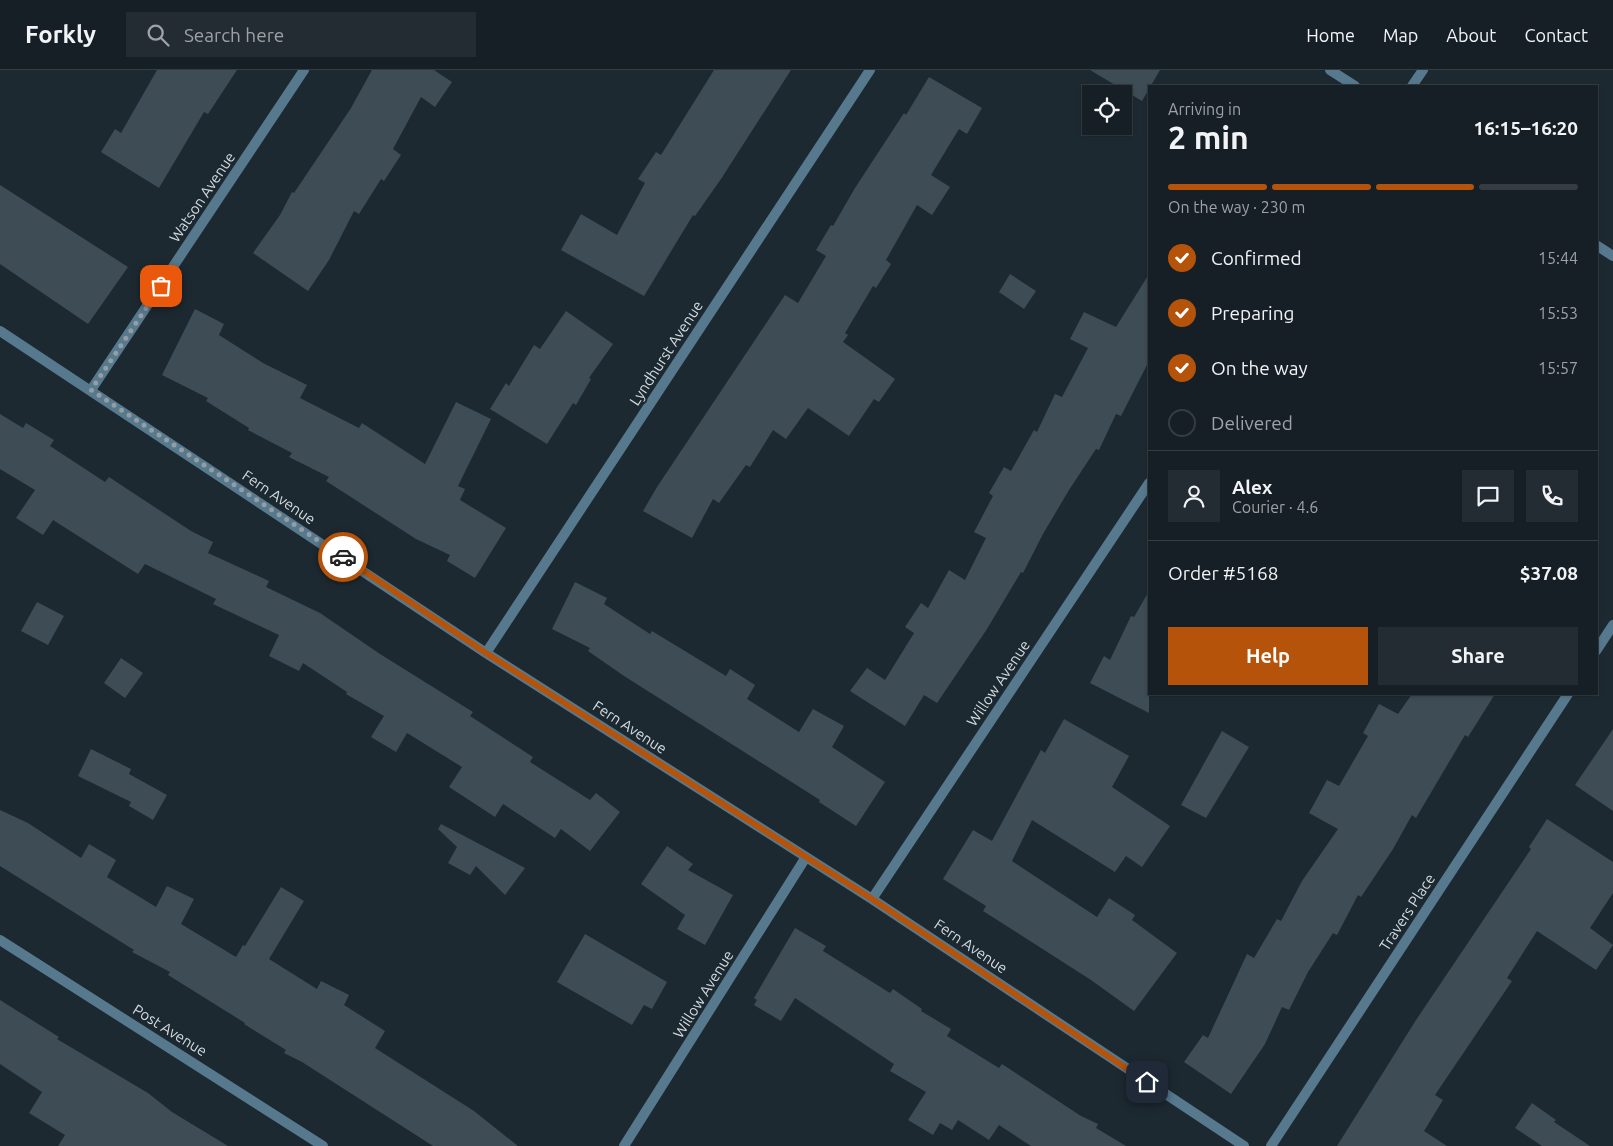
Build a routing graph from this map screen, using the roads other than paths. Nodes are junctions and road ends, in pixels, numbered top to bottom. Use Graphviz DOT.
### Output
graph roads {
  1 [pos="304,70"];
  2 [pos="870,70"];
  3 [pos="1330,70"];
  4 [pos="1423,70"];
  5 [pos="1353,85"];
  6 [pos="1413,85"];
  7 [pos="1598,246"];
  8 [pos="1613,256"];
  9 [pos="0,331"];
  10 [pos="91,390"];
  11 [pos="1148,485"];
  12 [pos="1613,626"];
  13 [pos="1598,648"];
  14 [pos="486,653"];
  15 [pos="1567,695"];
  16 [pos="806,857"];
  17 [pos="872,899"];
  18 [pos="0,940"];
  19 [pos="323,1146"];
  20 [pos="624,1146"];
  21 [pos="1244,1146"];
  22 [pos="1271,1146"];
  1 -- 10 [label="street, Watson Avenue"];
  2 -- 14 [label="street, Lyndhurst Avenue"];
  3 -- 5 [label="street"];
  4 -- 6 [label="street"];
  7 -- 8 [label="street"];
  9 -- 10 [label="street, Fern Avenue"];
  10 -- 14 [label="street, Fern Avenue"];
  11 -- 17 [label="street, Willow Avenue"];
  12 -- 13 [label="street"];
  14 -- 16 [label="street, Fern Avenue"];
  15 -- 22 [label="street, Travers Place"];
  16 -- 17 [label="street, Fern Avenue"];
  16 -- 20 [label="street, Willow Avenue"];
  17 -- 21 [label="street, Fern Avenue"];
  18 -- 19 [label="street, Post Avenue"];
}
